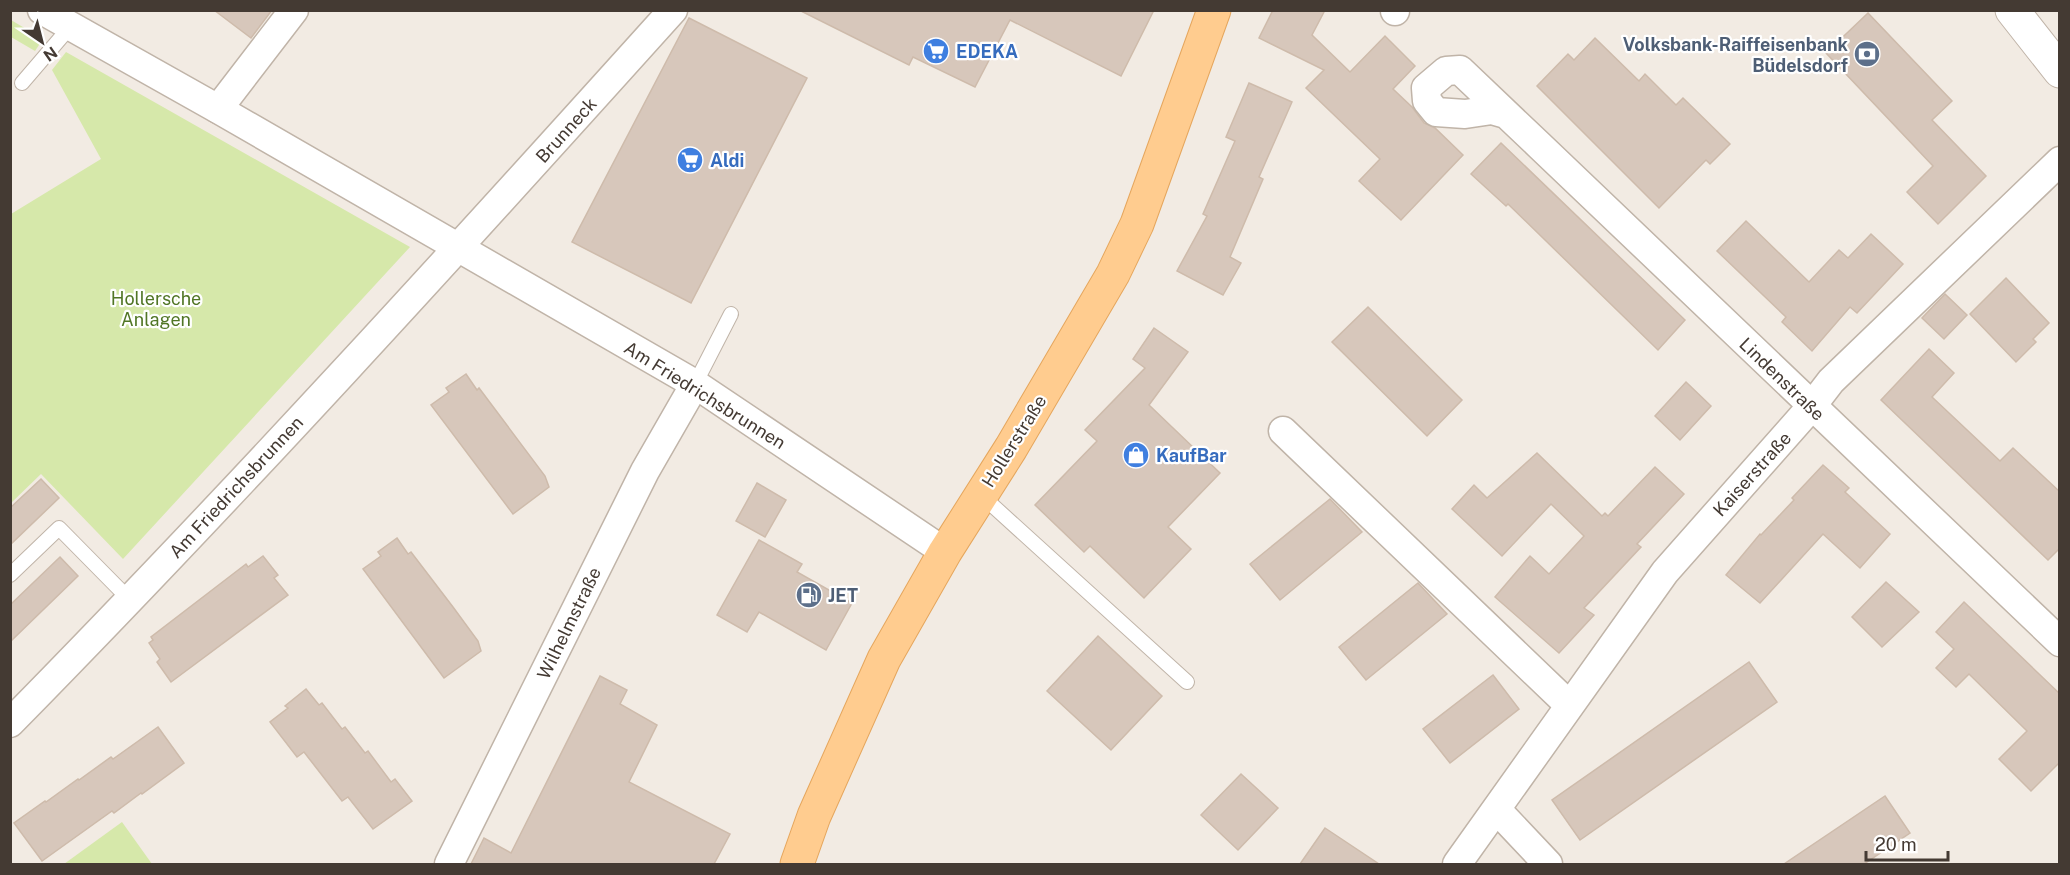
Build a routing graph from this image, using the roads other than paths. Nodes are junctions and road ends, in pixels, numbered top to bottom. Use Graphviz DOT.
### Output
graph roads {
  1 [pos="42,10"];
  2 [pos="294,10"];
  3 [pos="673,10"];
  4 [pos="1214,10"];
  5 [pos="2012,10"];
  6 [pos="70,27"];
  7 [pos="2060,71"];
  8 [pos="22,82"];
  9 [pos="218,109"];
  10 [pos="1506,114"];
  11 [pos="2059,163"];
  12 [pos="458,249"];
  13 [pos="731,314"];
  14 [pos="694,384"];
  15 [pos="1811,407"];
  16 [pos="1283,431"];
  17 [pos="981,495"];
  18 [pos="945,552"];
  19 [pos="10,575"];
  20 [pos="130,600"];
  21 [pos="2060,642"];
  22 [pos="1187,682"];
  23 [pos="1569,705"];
  24 [pos="10,723"];
  25 [pos="1497,810"];
  26 [pos="449,864"];
  27 [pos="797,864"];
  28 [pos="1457,864"];
  29 [pos="1548,864"];
  1 -- 6 [label="street, Am Friedrichsbrunnen"];
  2 -- 9 [label="street"];
  3 -- 12 [label="street, Brunneck"];
  4 -- 17 [label="main road, Hollerstraße"];
  5 -- 7 [label="street"];
  6 -- 8 [label="lane"];
  6 -- 9 [label="street, Am Friedrichsbrunnen"];
  9 -- 12 [label="street, Am Friedrichsbrunnen"];
  10 -- 15 [label="street, Lindenstraße"];
  11 -- 15 [label="street, Kaiserstraße"];
  12 -- 14 [label="street, Am Friedrichsbrunnen"];
  12 -- 20 [label="street, Am Friedrichsbrunnen"];
  13 -- 14 [label="lane"];
  14 -- 18 [label="street, Am Friedrichsbrunnen"];
  14 -- 26 [label="street, Wilhelmstraße"];
  15 -- 21 [label="street, Lindenstraße"];
  15 -- 23 [label="street, Kaiserstraße"];
  16 -- 23 [label="street"];
  17 -- 18 [label="main road, Hollerstraße"];
  17 -- 22 [label="lane"];
  18 -- 27 [label="main road, Hollerstraße"];
  19 -- 20 [label="lane"];
  20 -- 24 [label="street, Am Friedrichsbrunnen"];
  23 -- 25 [label="street, Kaiserstraße"];
  25 -- 28 [label="street, Kaiserstraße"];
  25 -- 29 [label="street"];
}
